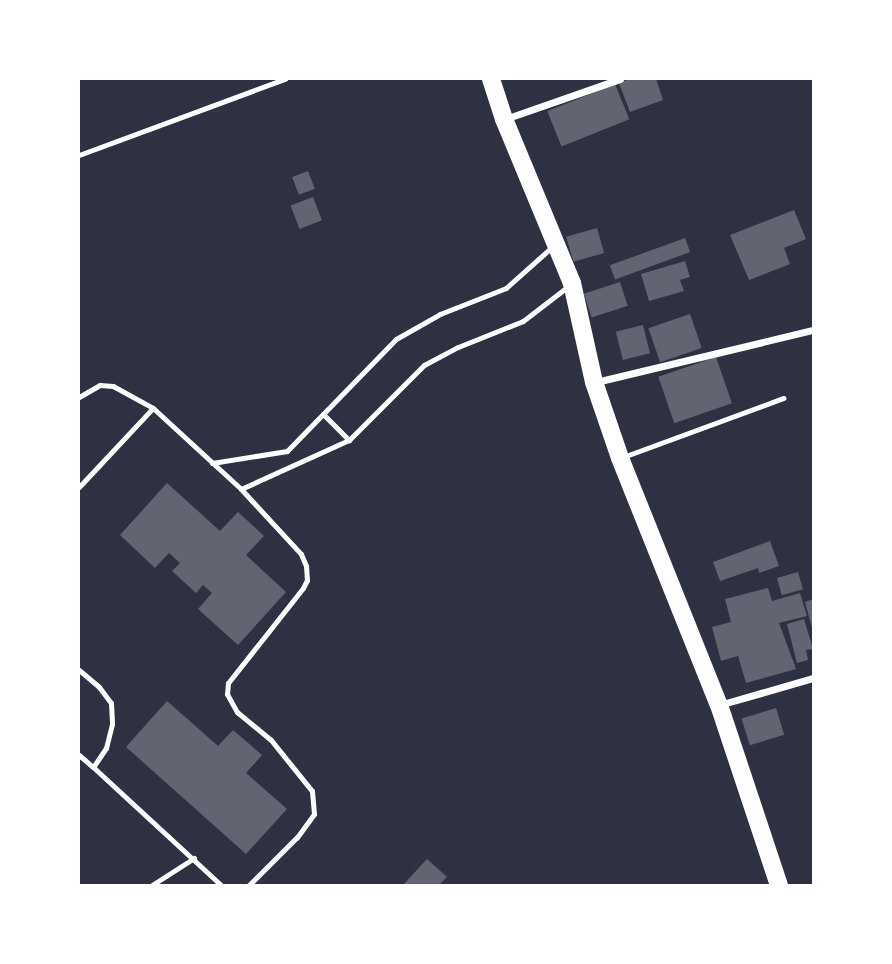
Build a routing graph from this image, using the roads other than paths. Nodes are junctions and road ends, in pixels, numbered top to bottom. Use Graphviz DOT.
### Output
graph roads {
  1 [pos="285,79"];
  2 [pos="491,79"];
  3 [pos="620,79"];
  4 [pos="503,119"];
  5 [pos="79,155"];
  6 [pos="557,242"];
  7 [pos="572,283"];
  8 [pos="813,330"];
  9 [pos="594,382"];
  10 [pos="79,397"];
  11 [pos="783,398"];
  12 [pos="153,408"];
  13 [pos="323,414"];
  14 [pos="349,440"];
  15 [pos="620,458"];
  16 [pos="212,463"];
  17 [pos="79,487"];
  18 [pos="241,489"];
  19 [pos="79,670"];
  20 [pos="813,678"];
  21 [pos="719,705"];
  22 [pos="79,755"];
  23 [pos="93,766"];
  24 [pos="194,858"];
  25 [pos="152,885"];
  26 [pos="220,885"];
  27 [pos="250,885"];
  28 [pos="779,885"];
  1 -- 5 [label="lane"];
  2 -- 4 [label="main road"];
  3 -- 4 [label="street"];
  4 -- 6 [label="main road"];
  6 -- 7 [label="main road"];
  6 -- 13 [label="lane"];
  7 -- 9 [label="main road"];
  7 -- 14 [label="lane"];
  8 -- 9 [label="street"];
  9 -- 15 [label="main road"];
  10 -- 12 [label="lane"];
  11 -- 15 [label="lane"];
  12 -- 16 [label="lane"];
  12 -- 17 [label="lane"];
  13 -- 14 [label="lane"];
  13 -- 16 [label="lane"];
  14 -- 18 [label="lane"];
  15 -- 21 [label="main road"];
  16 -- 18 [label="lane"];
  18 -- 27 [label="lane"];
  19 -- 23 [label="lane"];
  20 -- 21 [label="street"];
  21 -- 28 [label="main road"];
  22 -- 23 [label="lane"];
  23 -- 24 [label="lane"];
  24 -- 25 [label="lane"];
  24 -- 26 [label="lane"];
}
